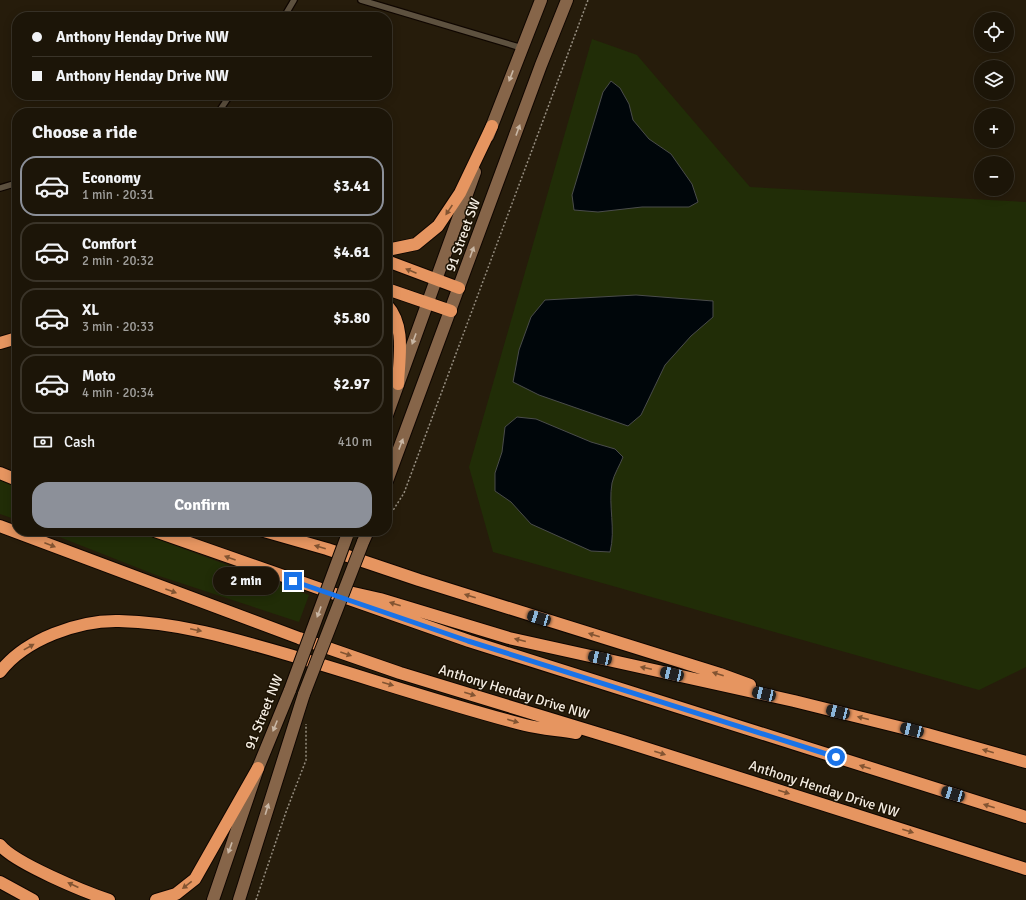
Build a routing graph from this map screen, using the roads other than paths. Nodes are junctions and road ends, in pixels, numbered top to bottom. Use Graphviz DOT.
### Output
graph roads {
  1 [pos="294,0"];
  2 [pos="361,0"];
  3 [pos="541,0"];
  4 [pos="567,0"];
  5 [pos="287,12"];
  6 [pos="522,48"];
  7 [pos="492,126"];
  8 [pos="12,184"];
  9 [pos="0,188"];
  10 [pos="392,249"];
  11 [pos="392,263"];
  12 [pos="436,281"];
  13 [pos="459,288"];
  14 [pos="392,290"];
  15 [pos="428,303"];
  16 [pos="451,311"];
  17 [pos="392,312"];
  18 [pos="12,339"];
  19 [pos="0,343"];
  20 [pos="398,384"];
  21 [pos="392,401"];
  22 [pos="392,468"];
  23 [pos="0,473"];
  24 [pos="12,478"];
  25 [pos="0,526"];
  26 [pos="12,530"];
  27 [pos="27,536"];
  28 [pos="169,536"];
  29 [pos="282,536"];
  30 [pos="347,536"];
  31 [pos="365,537"];
  32 [pos="293,581"];
  33 [pos="0,672"];
  34 [pos="794,701"];
  35 [pos="623,741"];
  36 [pos="1026,762"];
  37 [pos="258,768"];
  38 [pos="1026,818"];
  39 [pos="0,845"];
  40 [pos="1026,869"];
  41 [pos="0,882"];
  42 [pos="33,900"];
  43 [pos="109,900"];
  44 [pos="156,900"];
  45 [pos="213,900"];
  46 [pos="239,900"];
  1 -- 5 [label="lane"];
  2 -- 6 [label="lane"];
  3 -- 6 [label="main road, 91 Street SW"];
  13 -- 4 [label="main road, 91 Street SW, one-way"];
  6 -- 7 [label="main road, 91 Street SW, one-way"];
  7 -- 10 [label="highway, one-way"];
  7 -- 12 [label="main road, 91 Street SW"];
  8 -- 9 [label="lane"];
  12 -- 11 [label="highway, one-way"];
  12 -- 13 [label="highway"];
  12 -- 15 [label="main road, 91 Street SW"];
  13 -- 16 [label="main road, 91 Street SW"];
  14 -- 15 [label="highway"];
  15 -- 16 [label="highway"];
  15 -- 20 [label="main road, 91 Street SW, one-way"];
  22 -- 16 [label="main road, 91 Street SW, one-way"];
  17 -- 20 [label="highway"];
  18 -- 19 [label="highway"];
  20 -- 21 [label="main road, 91 Street SW"];
  23 -- 24 [label="highway"];
  25 -- 26 [label="highway, Anthony Henday Drive NW, one-way"];
  27 -- 35 [label="highway, Anthony Henday Drive NW, one-way"];
  32 -- 28 [label="highway, one-way"];
  34 -- 29 [label="highway, one-way"];
  30 -- 37 [label="main road, 91 Street NW, one-way, bridge"];
  46 -- 31 [label="main road, one-way, bridge"];
  34 -- 32 [label="highway, one-way"];
  38 -- 32 [label="highway, one-way"];
  33 -- 35 [label="highway, one-way"];
  36 -- 34 [label="highway, one-way"];
  35 -- 40 [label="highway, Anthony Henday Drive NW, one-way"];
  37 -- 44 [label="highway, one-way"];
  37 -- 45 [label="main road, 91 Street NW, one-way"];
  43 -- 39 [label="highway, one-way"];
  41 -- 42 [label="highway"];
}
